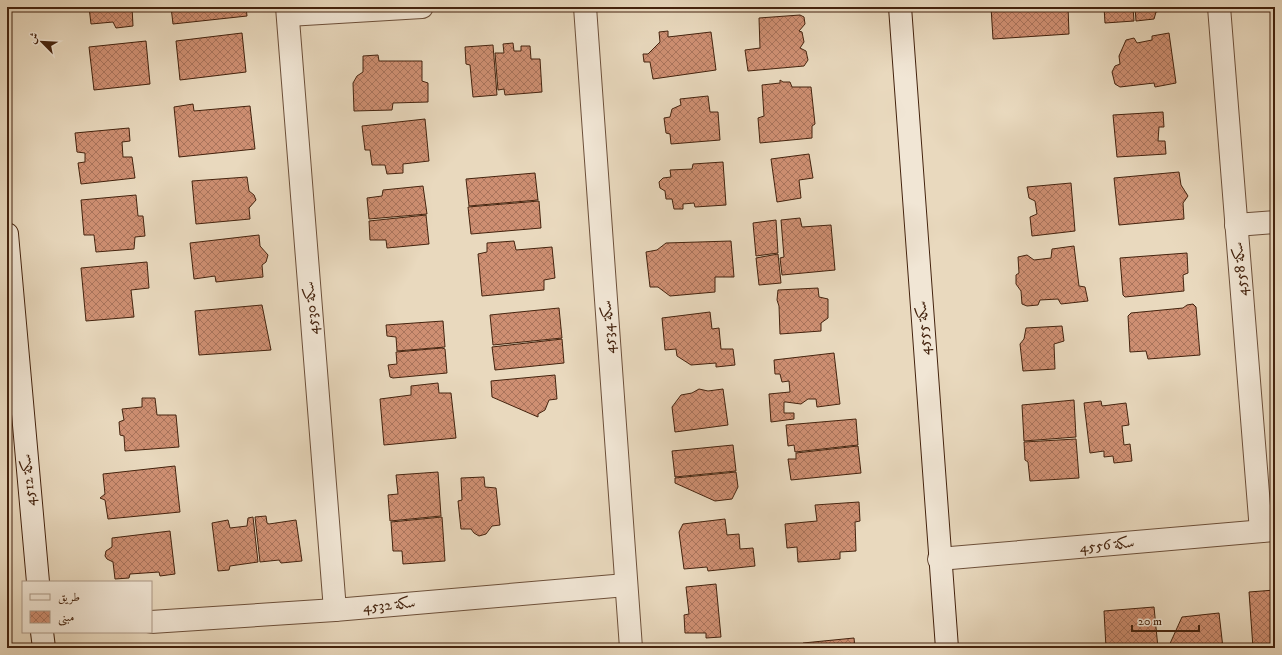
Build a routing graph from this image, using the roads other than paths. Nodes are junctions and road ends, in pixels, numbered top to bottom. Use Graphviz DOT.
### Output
graph roads {
  1 [pos="422,7"];
  2 [pos="585,7"];
  3 [pos="900,7"];
  4 [pos="1219,7"];
  5 [pos="288,11"];
  6 [pos="1275,222"];
  7 [pos="1236,225"];
  8 [pos="7,234"];
  9 [pos="13,380"];
  10 [pos="1268,531"];
  11 [pos="939,559"];
  12 [pos="38,581"];
  13 [pos="626,584"];
  14 [pos="335,610"];
  15 [pos="152,622"];
  16 [pos="42,633"];
  17 [pos="44,648"];
  18 [pos="631,648"];
  19 [pos="947,648"];
  1 -- 5 [label="street"];
  2 -- 13 [label="street, سكة 4534"];
  3 -- 11 [label="street, سكة 4555"];
  4 -- 7 [label="street, سكة 4558"];
  5 -- 14 [label="street, سكة 4530"];
  6 -- 7 [label="street"];
  7 -- 10 [label="street, سكة 4558"];
  8 -- 9 [label="street, سكة 4512"];
  9 -- 12 [label="street, سكة 4512"];
  10 -- 11 [label="street, سكة 4556"];
  11 -- 19 [label="street, سكة 4555"];
  13 -- 14 [label="street, سكة 4532"];
  13 -- 18 [label="street, سكة 4534"];
  14 -- 15 [label="street, سكة 4532"];
  16 -- 17 [label="street"];
}
